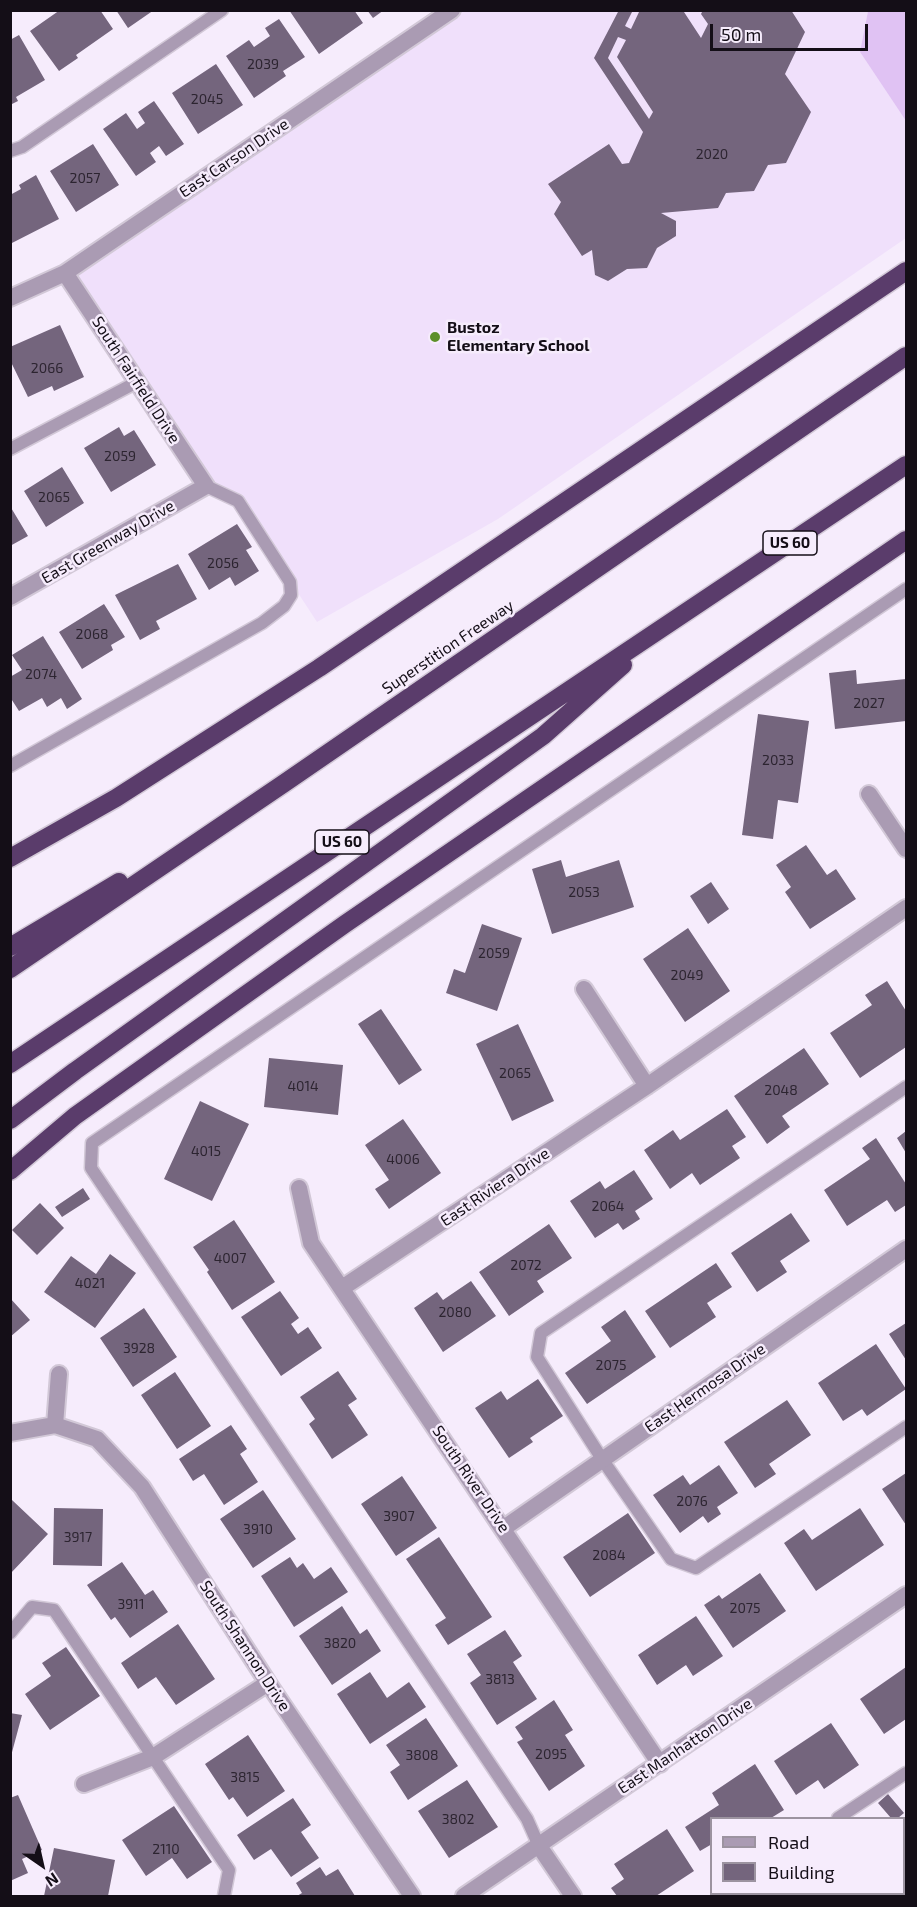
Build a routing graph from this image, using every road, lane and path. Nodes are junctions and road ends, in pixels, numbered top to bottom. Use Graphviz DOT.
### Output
graph roads {
  1 [pos="222,10"];
  2 [pos="452,10"];
  3 [pos="10,151"];
  4 [pos="906,271"];
  5 [pos="65,273"];
  6 [pos="10,298"];
  7 [pos="906,356"];
  8 [pos="137,382"];
  9 [pos="10,449"];
  10 [pos="906,465"];
  11 [pos="206,486"];
  12 [pos="906,540"];
  13 [pos="906,589"];
  14 [pos="10,597"];
  15 [pos="674,620"];
  16 [pos="10,766"];
  17 [pos="283,784"];
  18 [pos="869,794"];
  19 [pos="906,849"];
  20 [pos="10,858"];
  21 [pos="906,908"];
  22 [pos="10,946"];
  23 [pos="10,969"];
  24 [pos="584,989"];
  25 [pos="10,1065"];
  26 [pos="647,1086"];
  27 [pos="906,1087"];
  28 [pos="10,1120"];
  29 [pos="10,1171"];
  30 [pos="299,1188"];
  31 [pos="906,1249"];
  32 [pos="342,1288"];
  33 [pos="59,1374"];
  34 [pos="55,1425"];
  35 [pos="906,1427"];
  36 [pos="10,1433"];
  37 [pos="602,1459"];
  38 [pos="504,1527"];
  39 [pos="906,1595"];
  40 [pos="10,1632"];
  41 [pos="268,1683"];
  42 [pos="153,1757"];
  43 [pos="660,1764"];
  44 [pos="906,1773"];
  45 [pos="84,1784"];
  46 [pos="840,1817"];
  47 [pos="539,1846"];
  48 [pos="225,1896"];
  49 [pos="412,1896"];
  50 [pos="464,1896"];
  51 [pos="573,1896"];
  1 -- 3 [label="lane"];
  2 -- 5 [label="street, East Carson Drive"];
  4 -- 20 [label="highway"];
  5 -- 6 [label="street, East Carson Drive"];
  5 -- 8 [label="street, South Fairfield Drive"];
  7 -- 17 [label="highway, Superstition Freeway"];
  8 -- 9 [label="lane"];
  8 -- 11 [label="street, South Fairfield Drive"];
  10 -- 15 [label="highway, US 60"];
  11 -- 14 [label="street, East Greenway Drive"];
  11 -- 16 [label="lane"];
  12 -- 29 [label="highway"];
  13 -- 47 [label="lane"];
  15 -- 25 [label="highway, US 60"];
  15 -- 28 [label="highway"];
  17 -- 22 [label="highway"];
  17 -- 23 [label="highway, Superstition Freeway"];
  18 -- 19 [label="street"];
  21 -- 26 [label="street, East Riviera Drive"];
  24 -- 26 [label="street"];
  26 -- 32 [label="street, East Riviera Drive"];
  27 -- 37 [label="lane"];
  30 -- 32 [label="street, South River Drive"];
  31 -- 37 [label="street, East Hermosa Drive"];
  32 -- 38 [label="street, South River Drive"];
  33 -- 34 [label="street"];
  34 -- 36 [label="street"];
  34 -- 41 [label="street, South Shannon Drive"];
  35 -- 37 [label="lane"];
  37 -- 38 [label="street, East Hermosa Drive"];
  38 -- 43 [label="street, South River Drive"];
  39 -- 43 [label="street, East Manhatton Drive"];
  40 -- 42 [label="lane"];
  41 -- 42 [label="street"];
  41 -- 49 [label="street, South Shannon Drive"];
  42 -- 45 [label="street"];
  42 -- 48 [label="lane"];
  43 -- 47 [label="street, East Manhatton Drive"];
  44 -- 46 [label="lane"];
  47 -- 50 [label="street, East Manhatton Drive"];
  47 -- 51 [label="street"];
}
